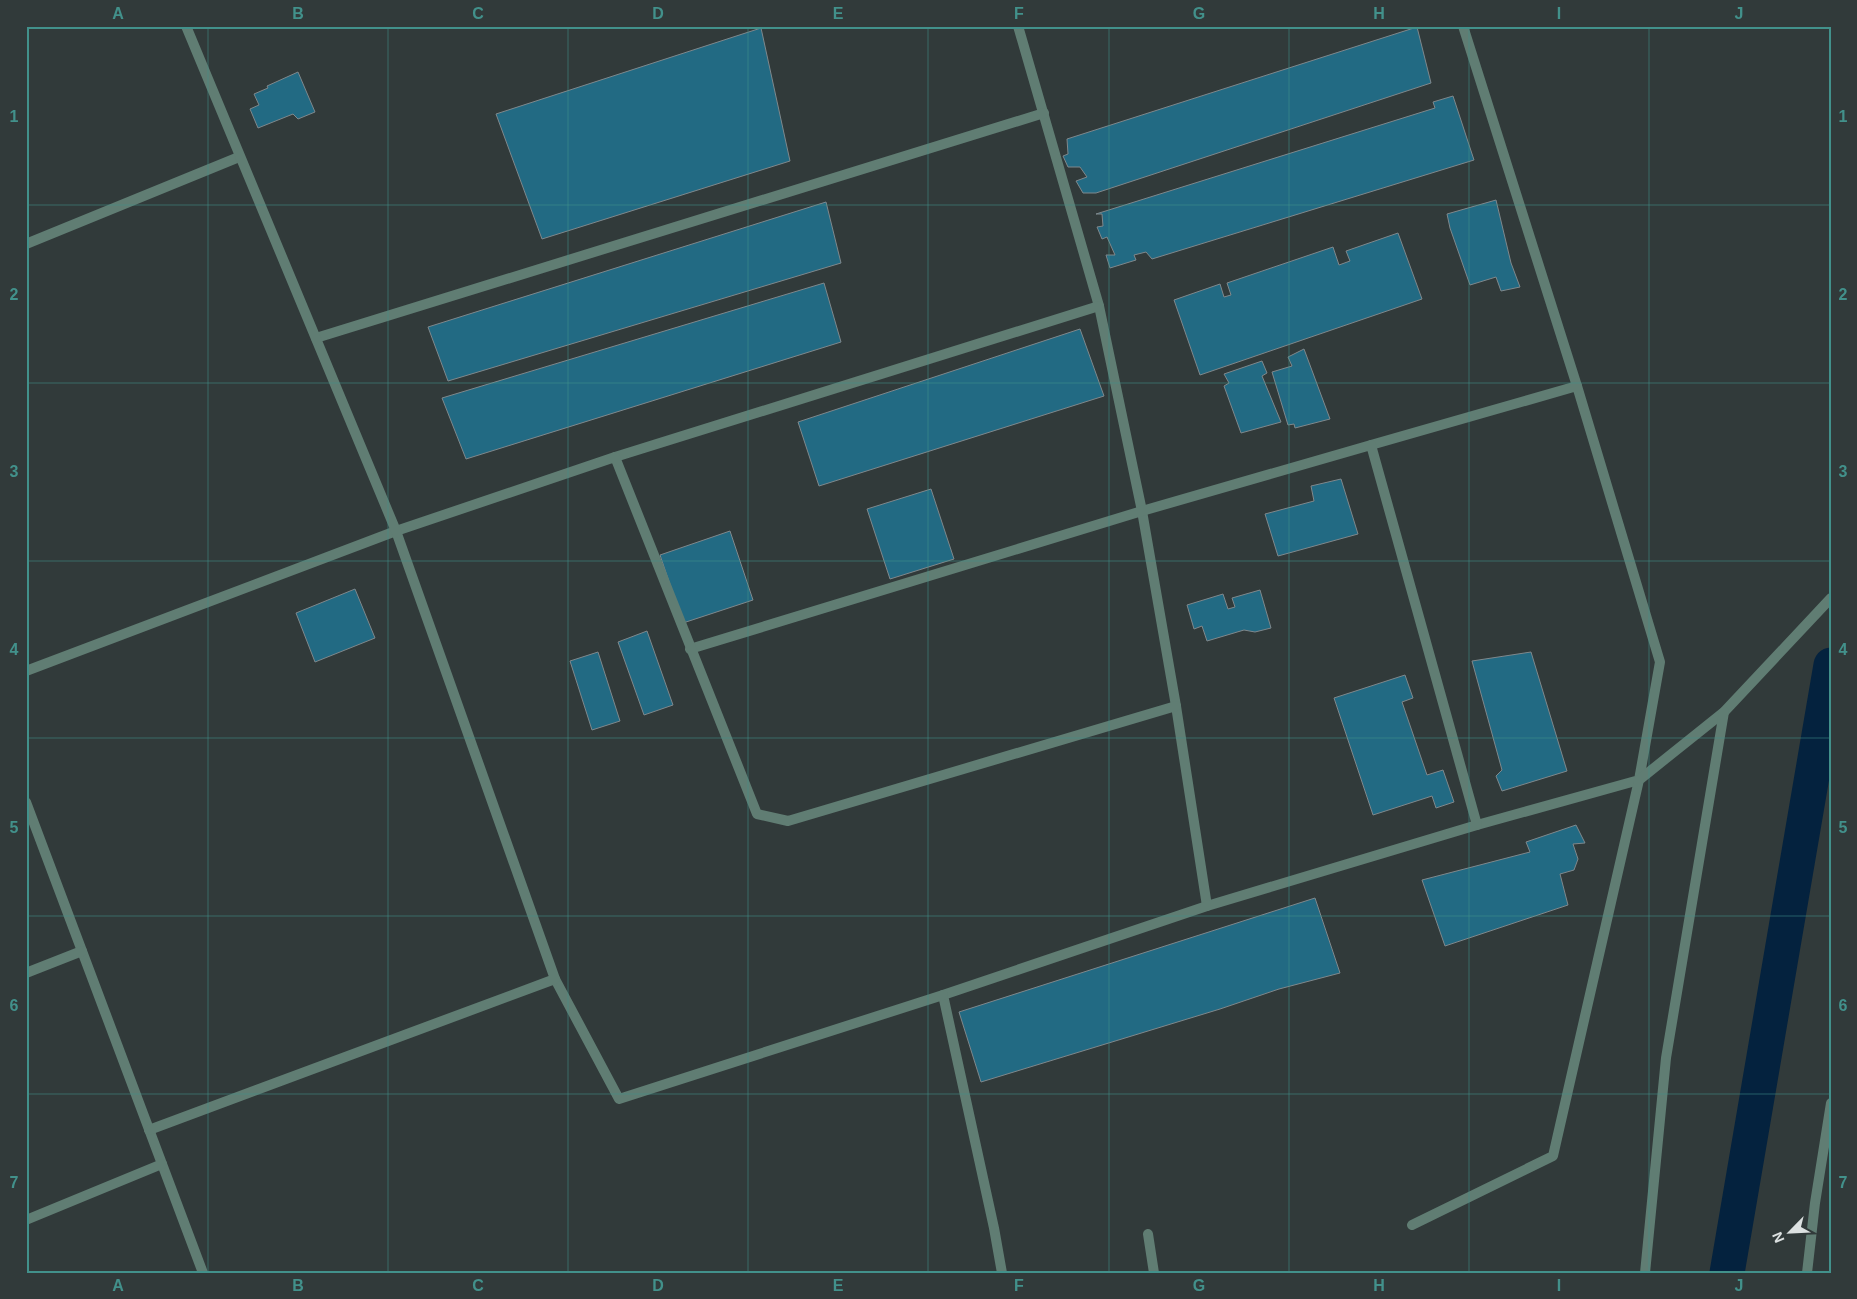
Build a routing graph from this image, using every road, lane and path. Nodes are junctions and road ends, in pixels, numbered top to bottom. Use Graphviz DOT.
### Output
graph roads {
  1 [pos="186,26"];
  2 [pos="1018,26"];
  3 [pos="1463,26"];
  4 [pos="1044,113"];
  5 [pos="240,157"];
  6 [pos="26,244"];
  7 [pos="1099,306"];
  8 [pos="316,338"];
  9 [pos="1577,386"];
  10 [pos="1371,446"];
  11 [pos="615,457"];
  12 [pos="1142,511"];
  13 [pos="396,531"];
  14 [pos="1831,598"];
  15 [pos="690,649"];
  16 [pos="26,670"];
  17 [pos="1176,706"];
  18 [pos="1724,712"];
  19 [pos="1639,780"];
  20 [pos="26,802"];
  21 [pos="1478,825"];
  22 [pos="1207,906"];
  23 [pos="82,950"];
  24 [pos="26,973"];
  25 [pos="555,979"];
  26 [pos="943,995"];
  27 [pos="1831,1103"];
  28 [pos="150,1130"];
  29 [pos="162,1164"];
  30 [pos="26,1220"];
  31 [pos="1412,1225"];
  32 [pos="1148,1234"];
  33 [pos="203,1273"];
  34 [pos="1002,1273"];
  35 [pos="1154,1273"];
  36 [pos="1645,1273"];
  37 [pos="1807,1273"];
  1 -- 5 [label="street"];
  2 -- 4 [label="street"];
  3 -- 9 [label="street"];
  4 -- 7 [label="street"];
  4 -- 8 [label="street"];
  5 -- 6 [label="street"];
  5 -- 8 [label="street"];
  7 -- 11 [label="street"];
  7 -- 12 [label="street"];
  8 -- 13 [label="street"];
  9 -- 10 [label="street"];
  9 -- 19 [label="street"];
  10 -- 12 [label="street"];
  10 -- 21 [label="street"];
  11 -- 13 [label="street"];
  11 -- 15 [label="street"];
  12 -- 15 [label="street"];
  12 -- 17 [label="street"];
  13 -- 16 [label="street"];
  13 -- 25 [label="street"];
  14 -- 18 [label="street"];
  15 -- 17 [label="street"];
  17 -- 22 [label="street"];
  18 -- 19 [label="street"];
  18 -- 36 [label="street"];
  19 -- 21 [label="street"];
  19 -- 31 [label="street"];
  20 -- 23 [label="street"];
  21 -- 22 [label="street"];
  22 -- 26 [label="street"];
  23 -- 24 [label="street"];
  23 -- 28 [label="street"];
  25 -- 26 [label="street"];
  25 -- 28 [label="street"];
  26 -- 34 [label="street"];
  27 -- 37 [label="street"];
  28 -- 29 [label="street"];
  29 -- 30 [label="street"];
  29 -- 33 [label="street"];
  32 -- 35 [label="street"];
}
